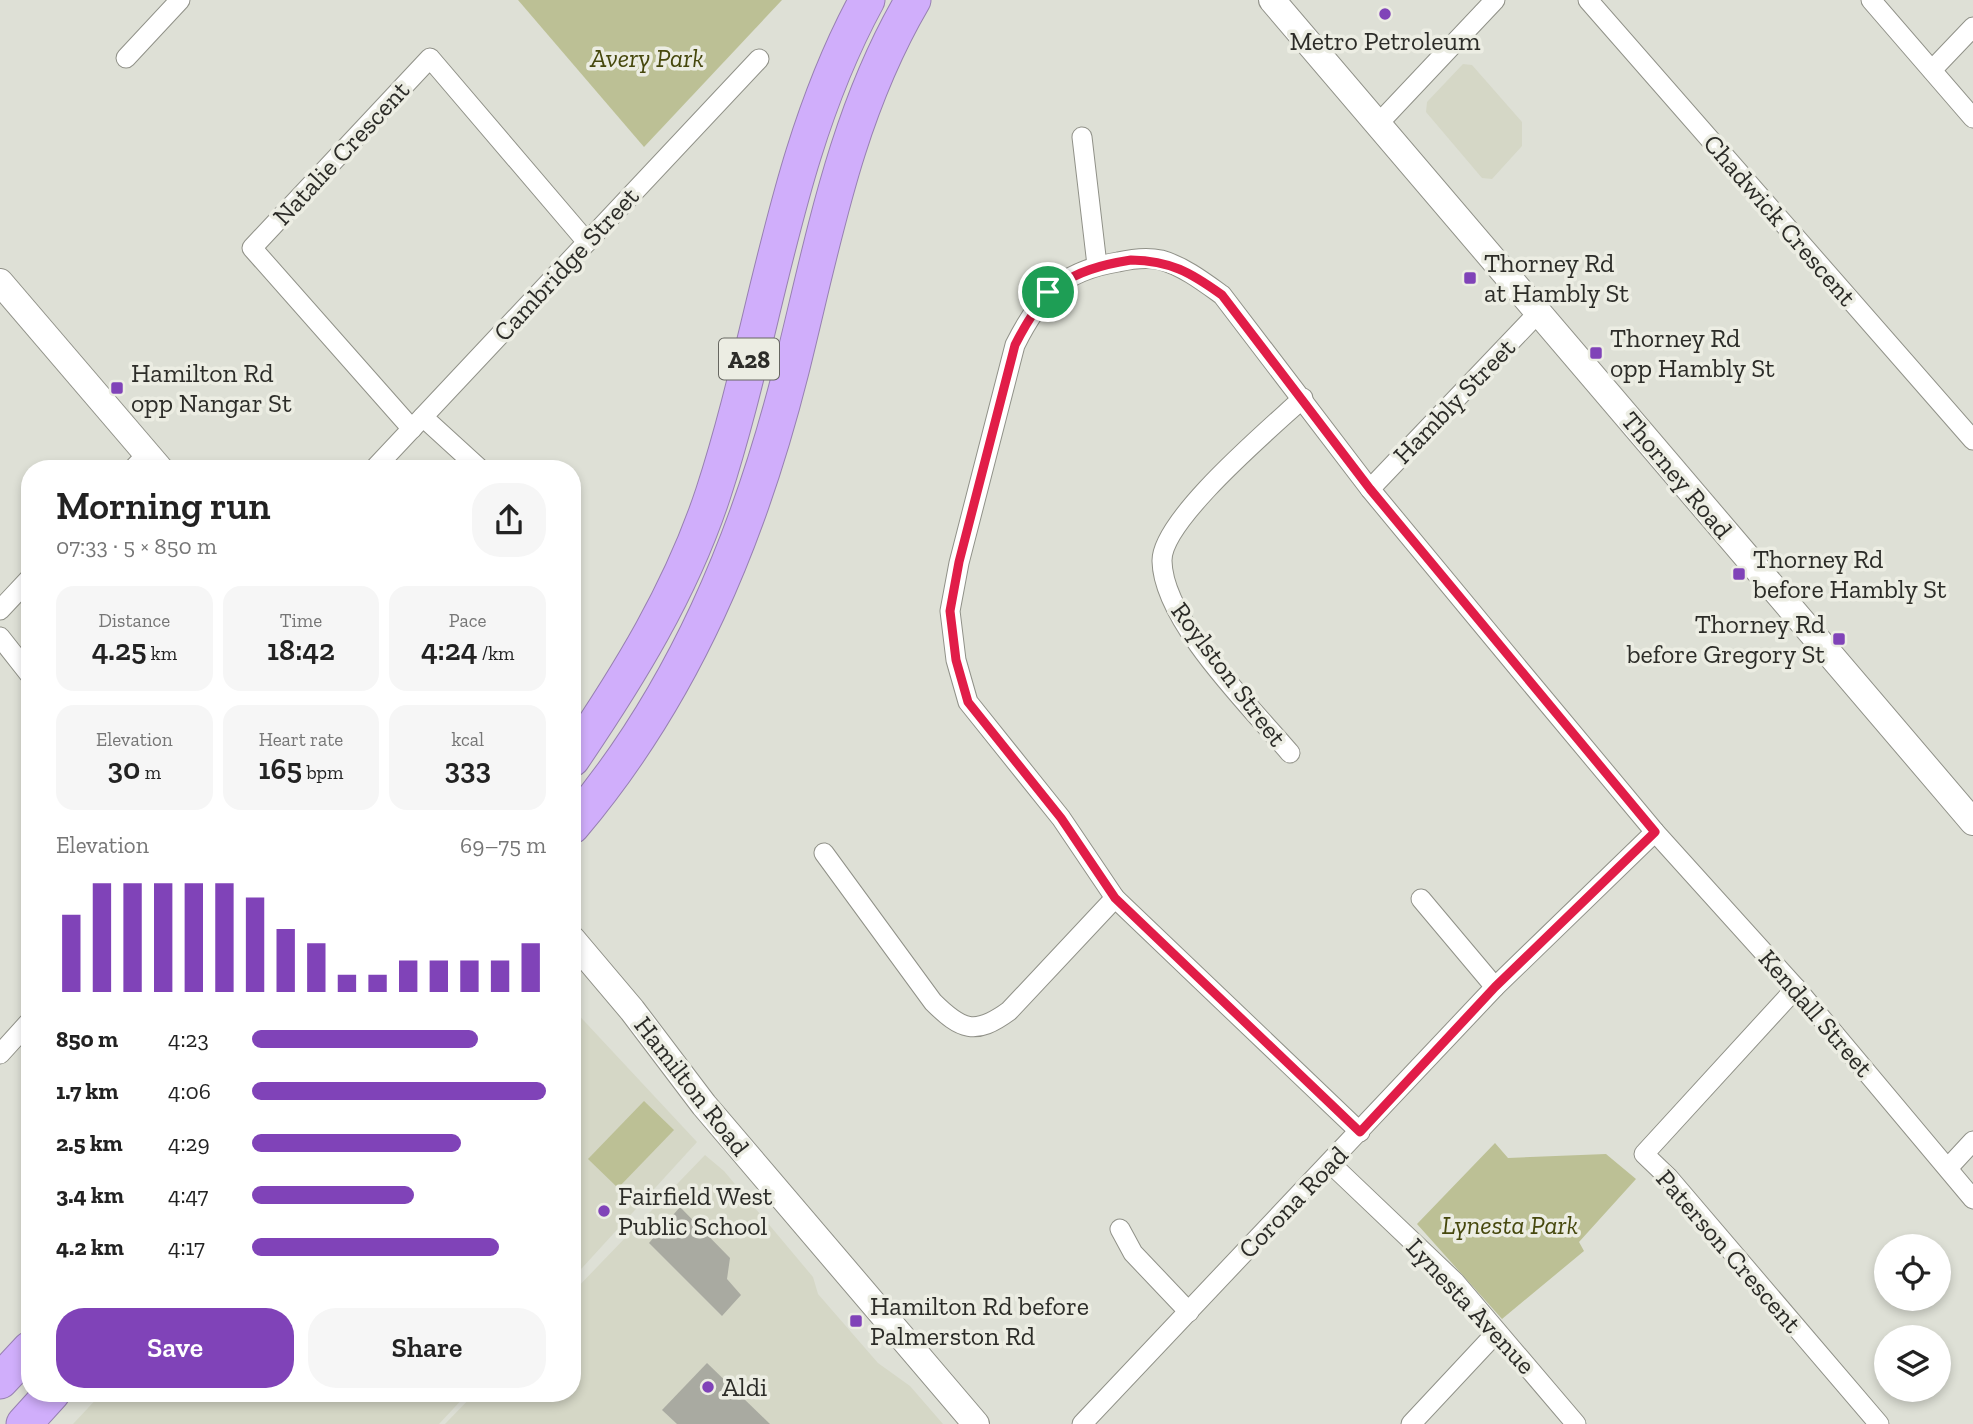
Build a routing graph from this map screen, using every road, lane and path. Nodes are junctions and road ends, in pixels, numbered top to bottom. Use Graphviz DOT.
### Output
graph roads {
  1 [pos="180,0"];
  2 [pos="867,0"];
  3 [pos="913,0"];
  4 [pos="1272,0"];
  5 [pos="1495,0"];
  6 [pos="1588,0"];
  7 [pos="1871,0"];
  8 [pos="1973,27"];
  9 [pos="126,58"];
  10 [pos="759,59"];
  11 [pos="1932,70"];
  12 [pos="1973,118"];
  13 [pos="1378,124"];
  14 [pos="1082,137"];
  15 [pos="587,242"];
  16 [pos="1097,265"];
  17 [pos="0,282"];
  18 [pos="1538,313"];
  19 [pos="1303,398"];
  20 [pos="417,423"];
  21 [pos="1973,440"];
  22 [pos="144,460"];
  23 [pos="382,460"];
  24 [pos="468,460"];
  25 [pos="1370,489"];
  26 [pos="21,586"];
  27 [pos="2,604"];
  28 [pos="0,637"];
  29 [pos="21,664"];
  30 [pos="581,745"];
  31 [pos="1290,753"];
  32 [pos="581,815"];
  33 [pos="1973,822"];
  34 [pos="1655,832"];
  35 [pos="824,853"];
  36 [pos="1115,898"];
  37 [pos="1421,900"];
  38 [pos="581,950"];
  39 [pos="1495,987"];
  40 [pos="1796,988"];
  41 [pos="21,1031"];
  42 [pos="0,1054"];
  43 [pos="1360,1132"];
  44 [pos="1973,1141"];
  45 [pos="1330,1163"];
  46 [pos="1948,1168"];
  47 [pos="1973,1199"];
  48 [pos="1120,1229"];
  49 [pos="1189,1312"];
  50 [pos="1497,1332"];
  51 [pos="21,1359"];
  52 [pos="0,1381"];
  53 [pos="44,1402"];
  54 [pos="24,1424"];
  55 [pos="976,1424"];
  56 [pos="1082,1424"];
  57 [pos="1411,1424"];
  58 [pos="1576,1424"];
  59 [pos="1879,1424"];
  1 -- 9 [label="street"];
  2 -- 30 [label="highway, A28"];
  3 -- 32 [label="highway, A28"];
  4 -- 13 [label="street, Thorney Road"];
  5 -- 13 [label="street"];
  6 -- 21 [label="street, Chadwick Crescent"];
  7 -- 11 [label="street"];
  8 -- 11 [label="street"];
  10 -- 15 [label="street, Cambridge Street"];
  11 -- 12 [label="street"];
  13 -- 18 [label="street, Thorney Road"];
  14 -- 16 [label="street"];
  15 -- 20 [label="street, Cambridge Street"];
  15 -- 20 [label="street, Natalie Crescent"];
  16 -- 19 [label="street, Kendall Street"];
  16 -- 36 [label="street, Kendall Street"];
  17 -- 22 [label="street"];
  18 -- 25 [label="street, Hambly Street"];
  18 -- 33 [label="street, Thorney Road"];
  19 -- 25 [label="street, Kendall Street"];
  19 -- 31 [label="street, Roylston Street"];
  20 -- 23 [label="street, Cambridge Street"];
  20 -- 24 [label="street"];
  25 -- 34 [label="street, Kendall Street"];
  26 -- 27 [label="street"];
  28 -- 29 [label="street"];
  34 -- 39 [label="street, Corona Road"];
  34 -- 40 [label="street, Kendall Street"];
  35 -- 36 [label="street"];
  36 -- 43 [label="street, Kendall Street"];
  37 -- 39 [label="street"];
  38 -- 55 [label="street, Hamilton Road"];
  39 -- 43 [label="street, Corona Road"];
  40 -- 46 [label="street, Kendall Street"];
  40 -- 59 [label="street, Paterson Crescent"];
  41 -- 42 [label="street"];
  43 -- 45 [label="street, Corona Road"];
  44 -- 46 [label="street"];
  45 -- 49 [label="street, Corona Road"];
  45 -- 50 [label="street, Lynesta Avenue"];
  46 -- 47 [label="street, Kendall Street"];
  48 -- 49 [label="street"];
  49 -- 56 [label="street, Corona Road"];
  50 -- 57 [label="street"];
  50 -- 58 [label="street, Lynesta Avenue"];
  51 -- 52 [label="highway"];
  53 -- 54 [label="highway"];
}
